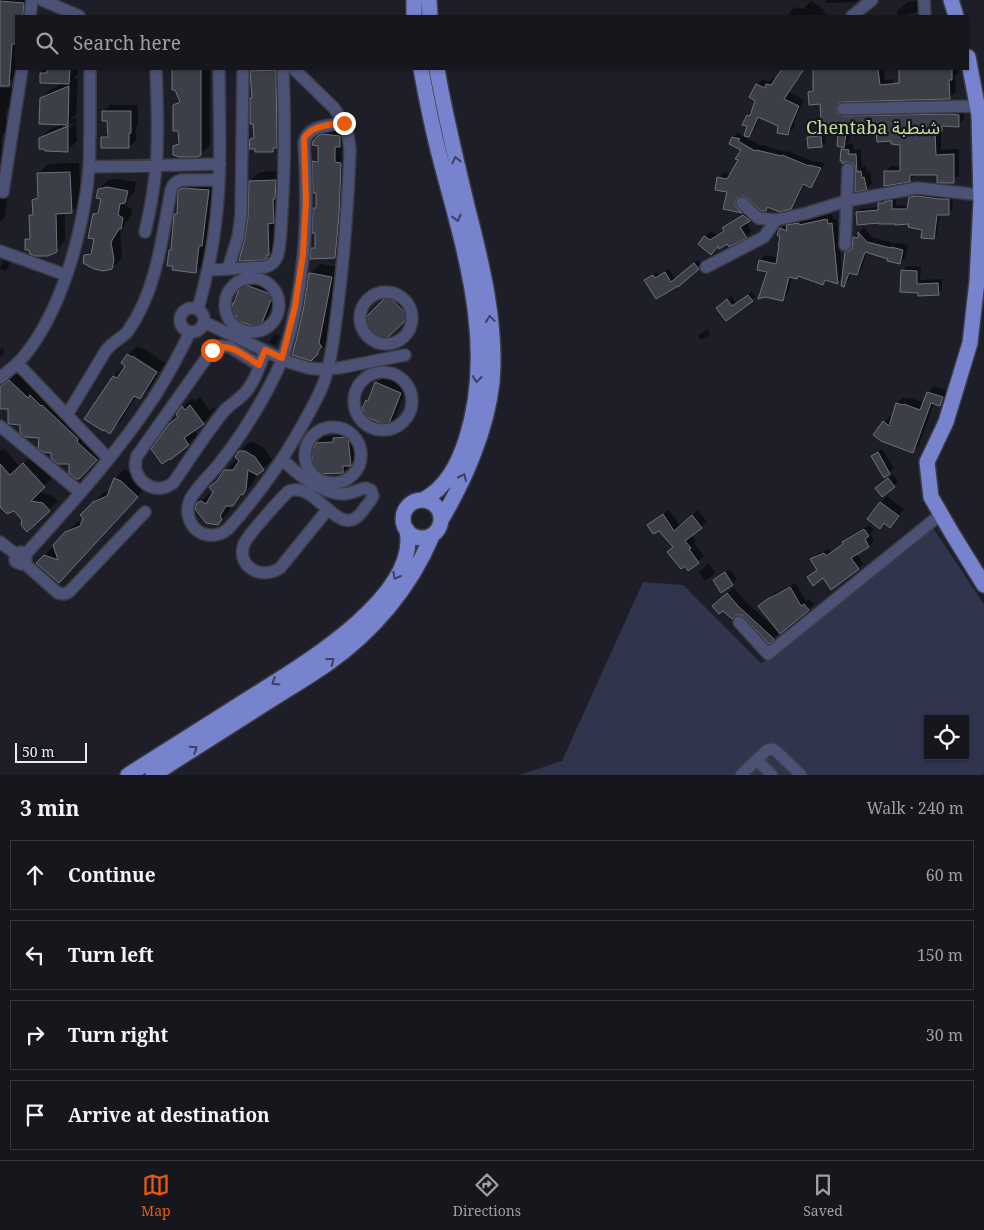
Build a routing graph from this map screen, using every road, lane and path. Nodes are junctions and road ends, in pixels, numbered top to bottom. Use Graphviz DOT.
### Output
graph roads {
  1 [pos="32,0"];
  2 [pos="42,0"];
  3 [pos="414,0"];
  4 [pos="429,0"];
  5 [pos="872,0"];
  6 [pos="924,0"];
  7 [pos="951,0"];
  8 [pos="30,15"];
  9 [pos="77,15"];
  10 [pos="414,15"];
  11 [pos="430,15"];
  12 [pos="853,15"];
  13 [pos="925,15"];
  14 [pos="956,15"];
  15 [pos="969,62"];
  16 [pos="22,70"];
  17 [pos="90,70"];
  18 [pos="156,70"];
  19 [pos="219,70"];
  20 [pos="243,70"];
  21 [pos="283,70"];
  22 [pos="295,70"];
  23 [pos="421,70"];
  24 [pos="437,70"];
  25 [pos="978,106"];
  26 [pos="843,109"];
  27 [pos="344,123"];
  28 [pos="220,164"];
  29 [pos="156,166"];
  30 [pos="89,167"];
  31 [pos="848,169"];
  32 [pos="219,180"];
  33 [pos="4,192"];
  34 [pos="981,195"];
  35 [pos="846,201"];
  36 [pos="742,203"];
  37 [pos="776,220"];
  38 [pos="145,232"];
  39 [pos="845,245"];
  40 [pos="0,251"];
  41 [pos="706,267"];
  42 [pos="228,269"];
  43 [pos="208,270"];
  44 [pos="66,276"];
  45 [pos="198,309"];
  46 [pos="204,322"];
  47 [pos="190,332"];
  48 [pos="238,332"];
  49 [pos="398,342"];
  50 [pos="265,350"];
  51 [pos="402,356"];
  52 [pos="282,358"];
  53 [pos="17,363"];
  54 [pos="259,365"];
  55 [pos="328,369"];
  56 [pos="393,375"];
  57 [pos="0,378"];
  58 [pos="67,415"];
  59 [pos="361,420"];
  60 [pos="0,426"];
  61 [pos="351,434"];
  62 [pos="108,458"];
  63 [pos="282,459"];
  64 [pos="80,492"];
  65 [pos="423,500"];
  66 [pos="328,509"];
  67 [pos="145,512"];
  68 [pos="940,515"];
  69 [pos="441,520"];
  70 [pos="407,530"];
  71 [pos="432,536"];
  72 [pos="0,542"];
  73 [pos="22,557"];
  74 [pos="984,585"];
  75 [pos="739,622"];
  76 [pos="757,760"];
  77 [pos="128,775"];
  78 [pos="153,775"];
  79 [pos="741,775"];
  80 [pos="772,775"];
  81 [pos="801,775"];
  1 -- 8 [label="street"];
  2 -- 9 [label="street"];
  3 -- 10 [label="main road"];
  4 -- 11 [label="main road"];
  5 -- 12 [label="street"];
  6 -- 13 [label="street"];
  7 -- 14 [label="main road"];
  15 -- 25 [label="main road"];
  16 -- 33 [label="street"];
  17 -- 30 [label="street"];
  18 -- 29 [label="street"];
  19 -- 28 [label="street"];
  20 -- 42 [label="street"];
  21 -- 42 [label="street"];
  22 -- 27 [label="street"];
  23 -- 65 [label="main road, one-way"];
  69 -- 24 [label="main road, one-way"];
  25 -- 26 [label="street"];
  25 -- 34 [label="main road"];
  27 -- 52 [label="street"];
  27 -- 55 [label="street"];
  28 -- 29 [label="street"];
  28 -- 32 [label="street"];
  29 -- 30 [label="street"];
  29 -- 38 [label="street"];
  30 -- 44 [label="street"];
  31 -- 35 [label="street"];
  32 -- 43 [label="street"];
  32 -- 58 [label="street"];
  34 -- 35 [label="street"];
  34 -- 68 [label="main road"];
  35 -- 37 [label="street"];
  35 -- 39 [label="street"];
  36 -- 37 [label="street"];
  37 -- 41 [label="street"];
  40 -- 44 [label="street"];
  42 -- 43 [label="street"];
  43 -- 45 [label="street"];
  44 -- 53 [label="street"];
  45 -- 46 [label="street"];
  45 -- 47 [label="street"];
  46 -- 47 [label="street"];
  46 -- 48 [label="street"];
  47 -- 62 [label="street"];
  48 -- 48 [label="street"];
  48 -- 50 [label="street"];
  49 -- 49 [label="street"];
  49 -- 51 [label="street"];
  50 -- 52 [label="street"];
  50 -- 54 [label="street"];
  51 -- 55 [label="street"];
  51 -- 56 [label="street"];
  52 -- 55 [label="street"];
  52 -- 63 [label="street"];
  53 -- 57 [label="street"];
  53 -- 58 [label="street"];
  54 -- 54 [label="street"];
  55 -- 63 [label="street"];
  56 -- 59 [label="street"];
  56 -- 59 [label="street"];
  58 -- 62 [label="street"];
  59 -- 61 [label="street"];
  60 -- 64 [label="street"];
  61 -- 61 [label="street"];
  62 -- 64 [label="street"];
  63 -- 66 [label="street"];
  64 -- 73 [label="street"];
  65 -- 69 [label="main road"];
  65 -- 70 [label="main road"];
  66 -- 66 [label="street"];
  67 -- 73 [label="street"];
  68 -- 74 [label="main road"];
  68 -- 75 [label="street"];
  69 -- 71 [label="main road"];
  70 -- 71 [label="main road"];
  70 -- 77 [label="main road, one-way"];
  78 -- 71 [label="main road, one-way"];
  72 -- 73 [label="street"];
  76 -- 79 [label="street"];
  76 -- 80 [label="street"];
  76 -- 81 [label="street"];
}
